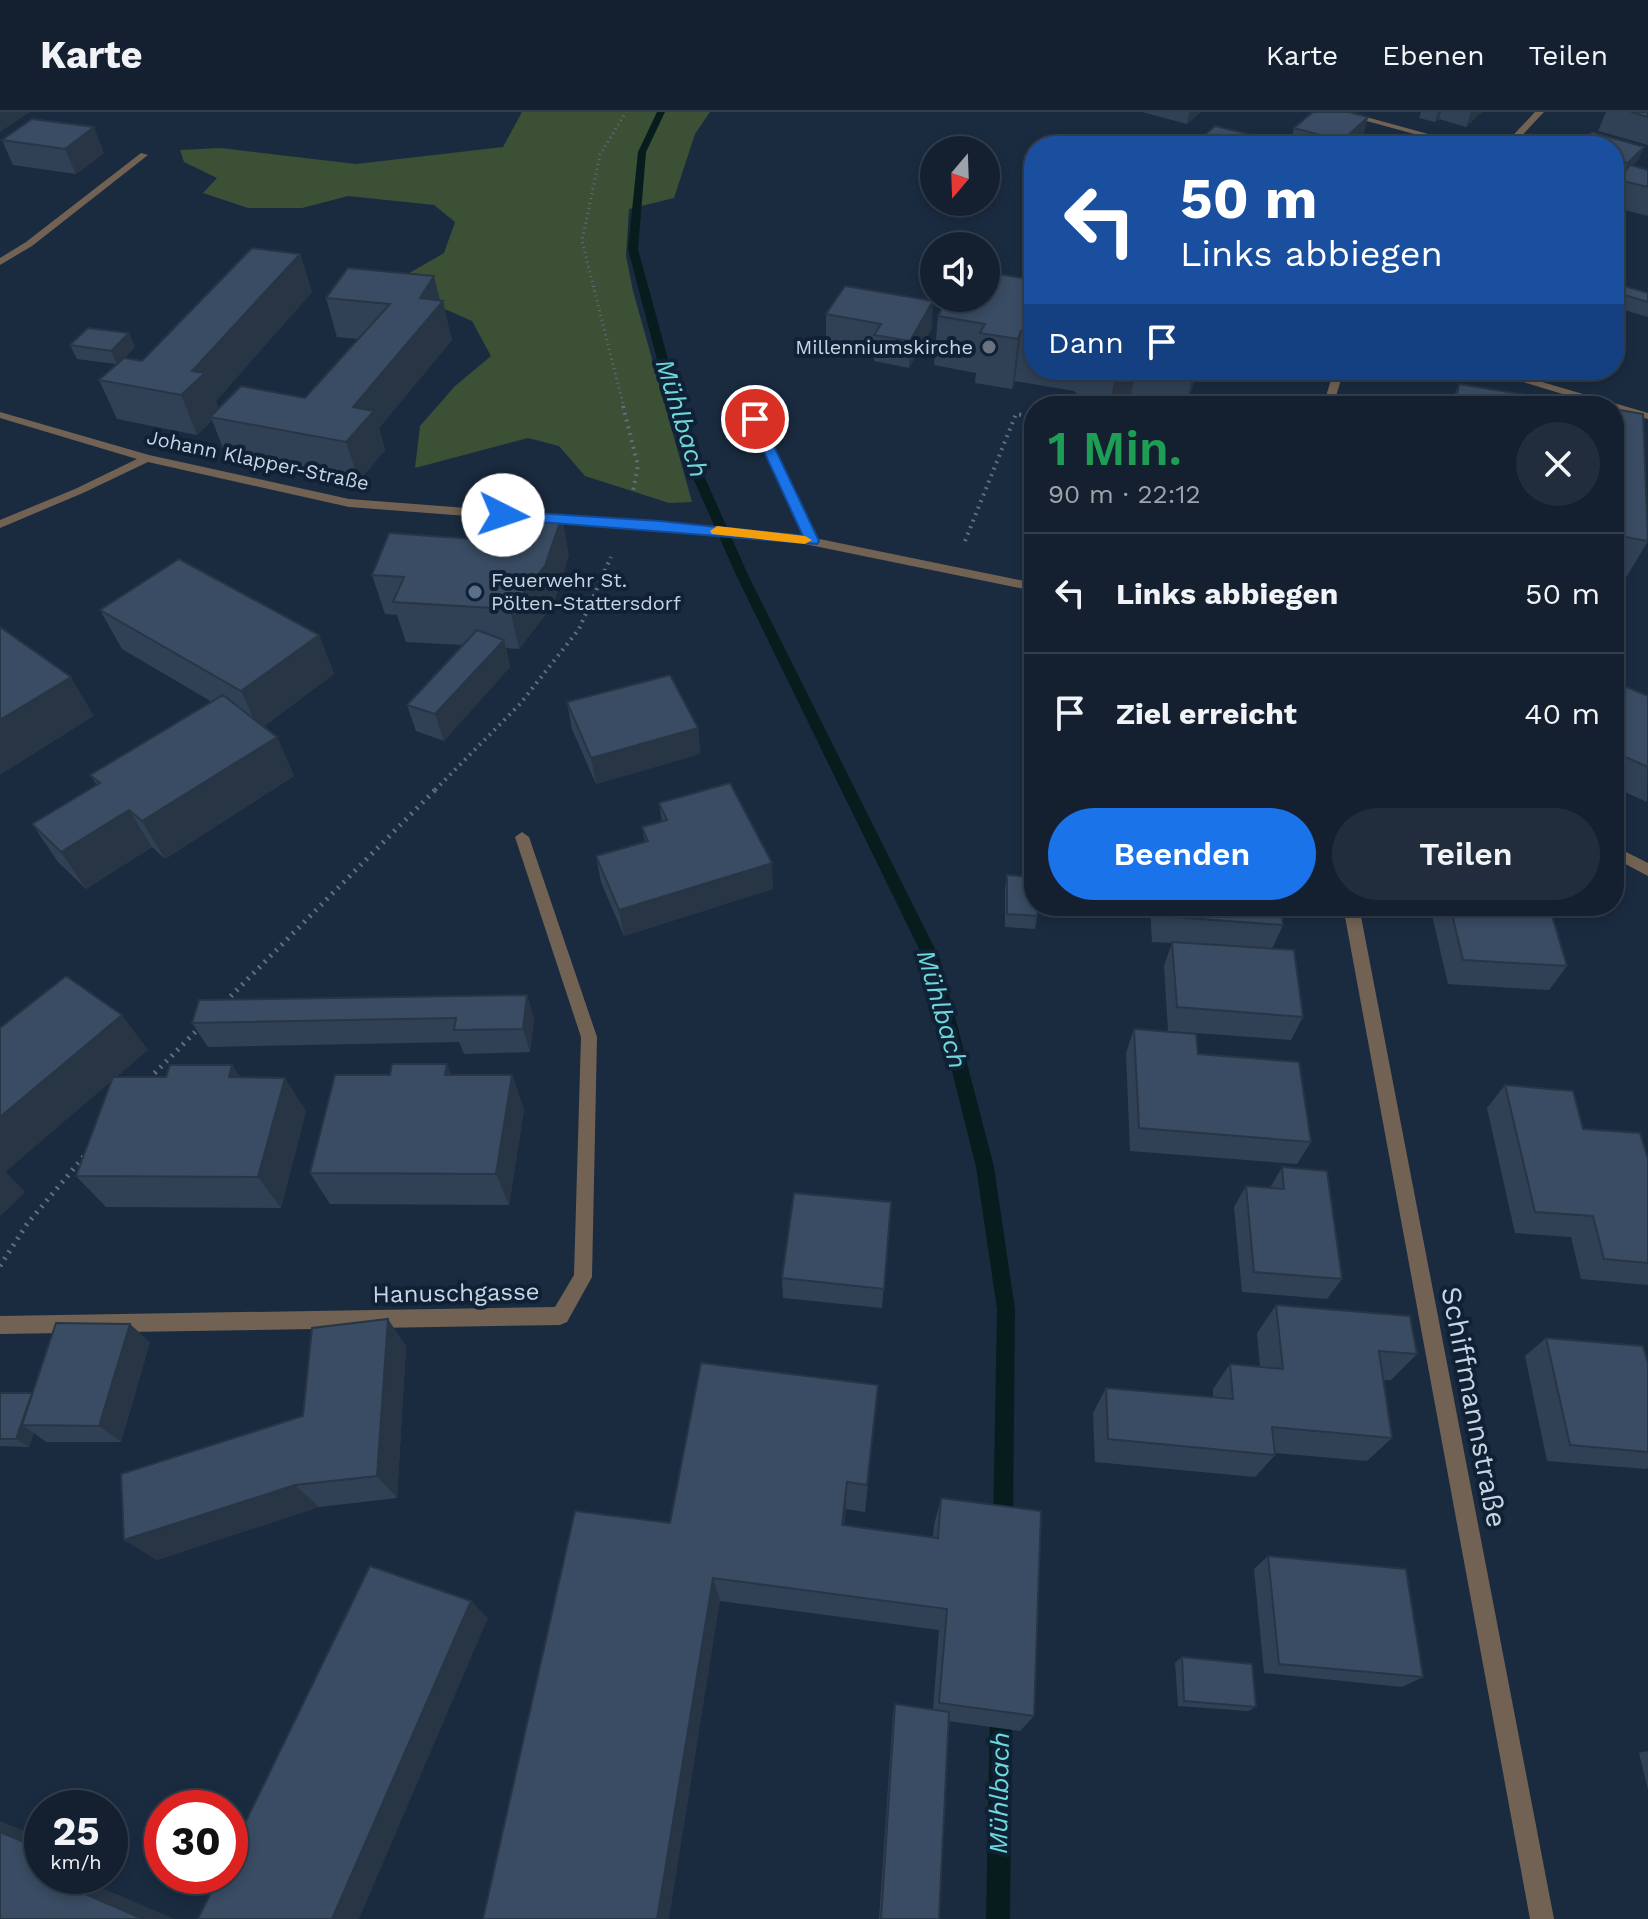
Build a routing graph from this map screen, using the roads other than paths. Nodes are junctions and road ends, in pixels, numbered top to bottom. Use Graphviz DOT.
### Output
graph roads {
  1 [pos="1338,112"];
  2 [pos="1540,112"];
  3 [pos="1430,136"];
  4 [pos="1517,136"];
  5 [pos="144,155"];
  6 [pos="0,262"];
  7 [pos="1524,380"];
  8 [pos="1579,396"];
  9 [pos="1624,409"];
  10 [pos="0,415"];
  11 [pos="1648,416"];
  12 [pos="755,419"];
  13 [pos="147,458"];
  14 [pos="0,524"];
  15 [pos="812,541"];
  16 [pos="1024,585"];
  17 [pos="522,837"];
  18 [pos="1624,857"];
  19 [pos="1648,870"];
  20 [pos="1353,916"];
  21 [pos="0,1325"];
  22 [pos="1542,1919"];
  1 -- 3 [label="street"];
  2 -- 4 [label="street"];
  5 -- 6 [label="street"];
  7 -- 8 [label="street"];
  9 -- 11 [label="street"];
  10 -- 13 [label="street, Johann Klapper-Straße"];
  12 -- 15 [label="street"];
  13 -- 14 [label="street"];
  13 -- 15 [label="street, Johann Klapper-Straße"];
  15 -- 16 [label="street, Johann Klapper-Straße"];
  17 -- 21 [label="street, Hanuschgasse"];
  18 -- 19 [label="street"];
  20 -- 22 [label="street, Schiffmannstraße"];
}
